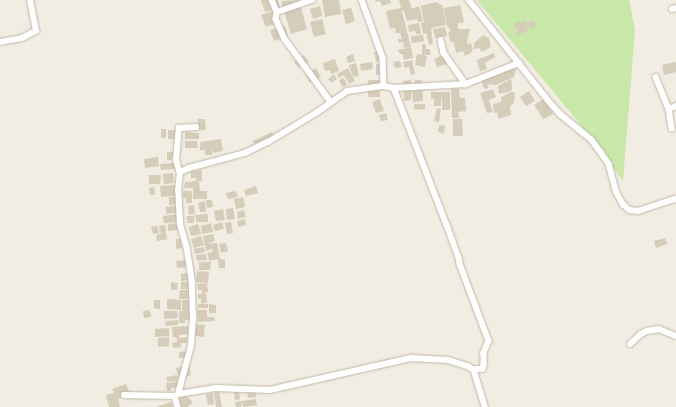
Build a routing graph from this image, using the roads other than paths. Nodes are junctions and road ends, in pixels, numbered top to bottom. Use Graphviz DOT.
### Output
graph roads {
  1 [pos="30,0"];
  2 [pos="272,0"];
  3 [pos="312,0"];
  4 [pos="362,0"];
  5 [pos="470,0"];
  6 [pos="277,12"];
  7 [pos="441,40"];
  8 [pos="0,42"];
  9 [pos="519,63"];
  10 [pos="656,78"];
  11 [pos="466,84"];
  12 [pos="384,86"];
  13 [pos="394,88"];
  14 [pos="331,102"];
  15 [pos="676,106"];
  16 [pos="669,109"];
  17 [pos="196,127"];
  18 [pos="672,129"];
  19 [pos="180,174"];
  20 [pos="676,199"];
  21 [pos="676,336"];
  22 [pos="630,344"];
  23 [pos="474,370"];
  24 [pos="124,395"];
  25 [pos="176,395"];
  26 [pos="178,407"];
  27 [pos="485,407"];
  1 -- 8 [label="street"];
  2 -- 6 [label="street"];
  3 -- 6 [label="street"];
  4 -- 12 [label="street"];
  5 -- 9 [label="street"];
  6 -- 14 [label="street"];
  7 -- 11 [label="street"];
  9 -- 11 [label="street"];
  9 -- 20 [label="street"];
  10 -- 16 [label="street"];
  11 -- 13 [label="street"];
  12 -- 13 [label="street"];
  12 -- 14 [label="street"];
  13 -- 23 [label="street"];
  14 -- 19 [label="street"];
  15 -- 16 [label="street"];
  16 -- 18 [label="street"];
  17 -- 19 [label="street"];
  19 -- 25 [label="street"];
  21 -- 22 [label="street"];
  23 -- 25 [label="street"];
  23 -- 27 [label="street"];
  24 -- 25 [label="street"];
  25 -- 26 [label="street"];
}
